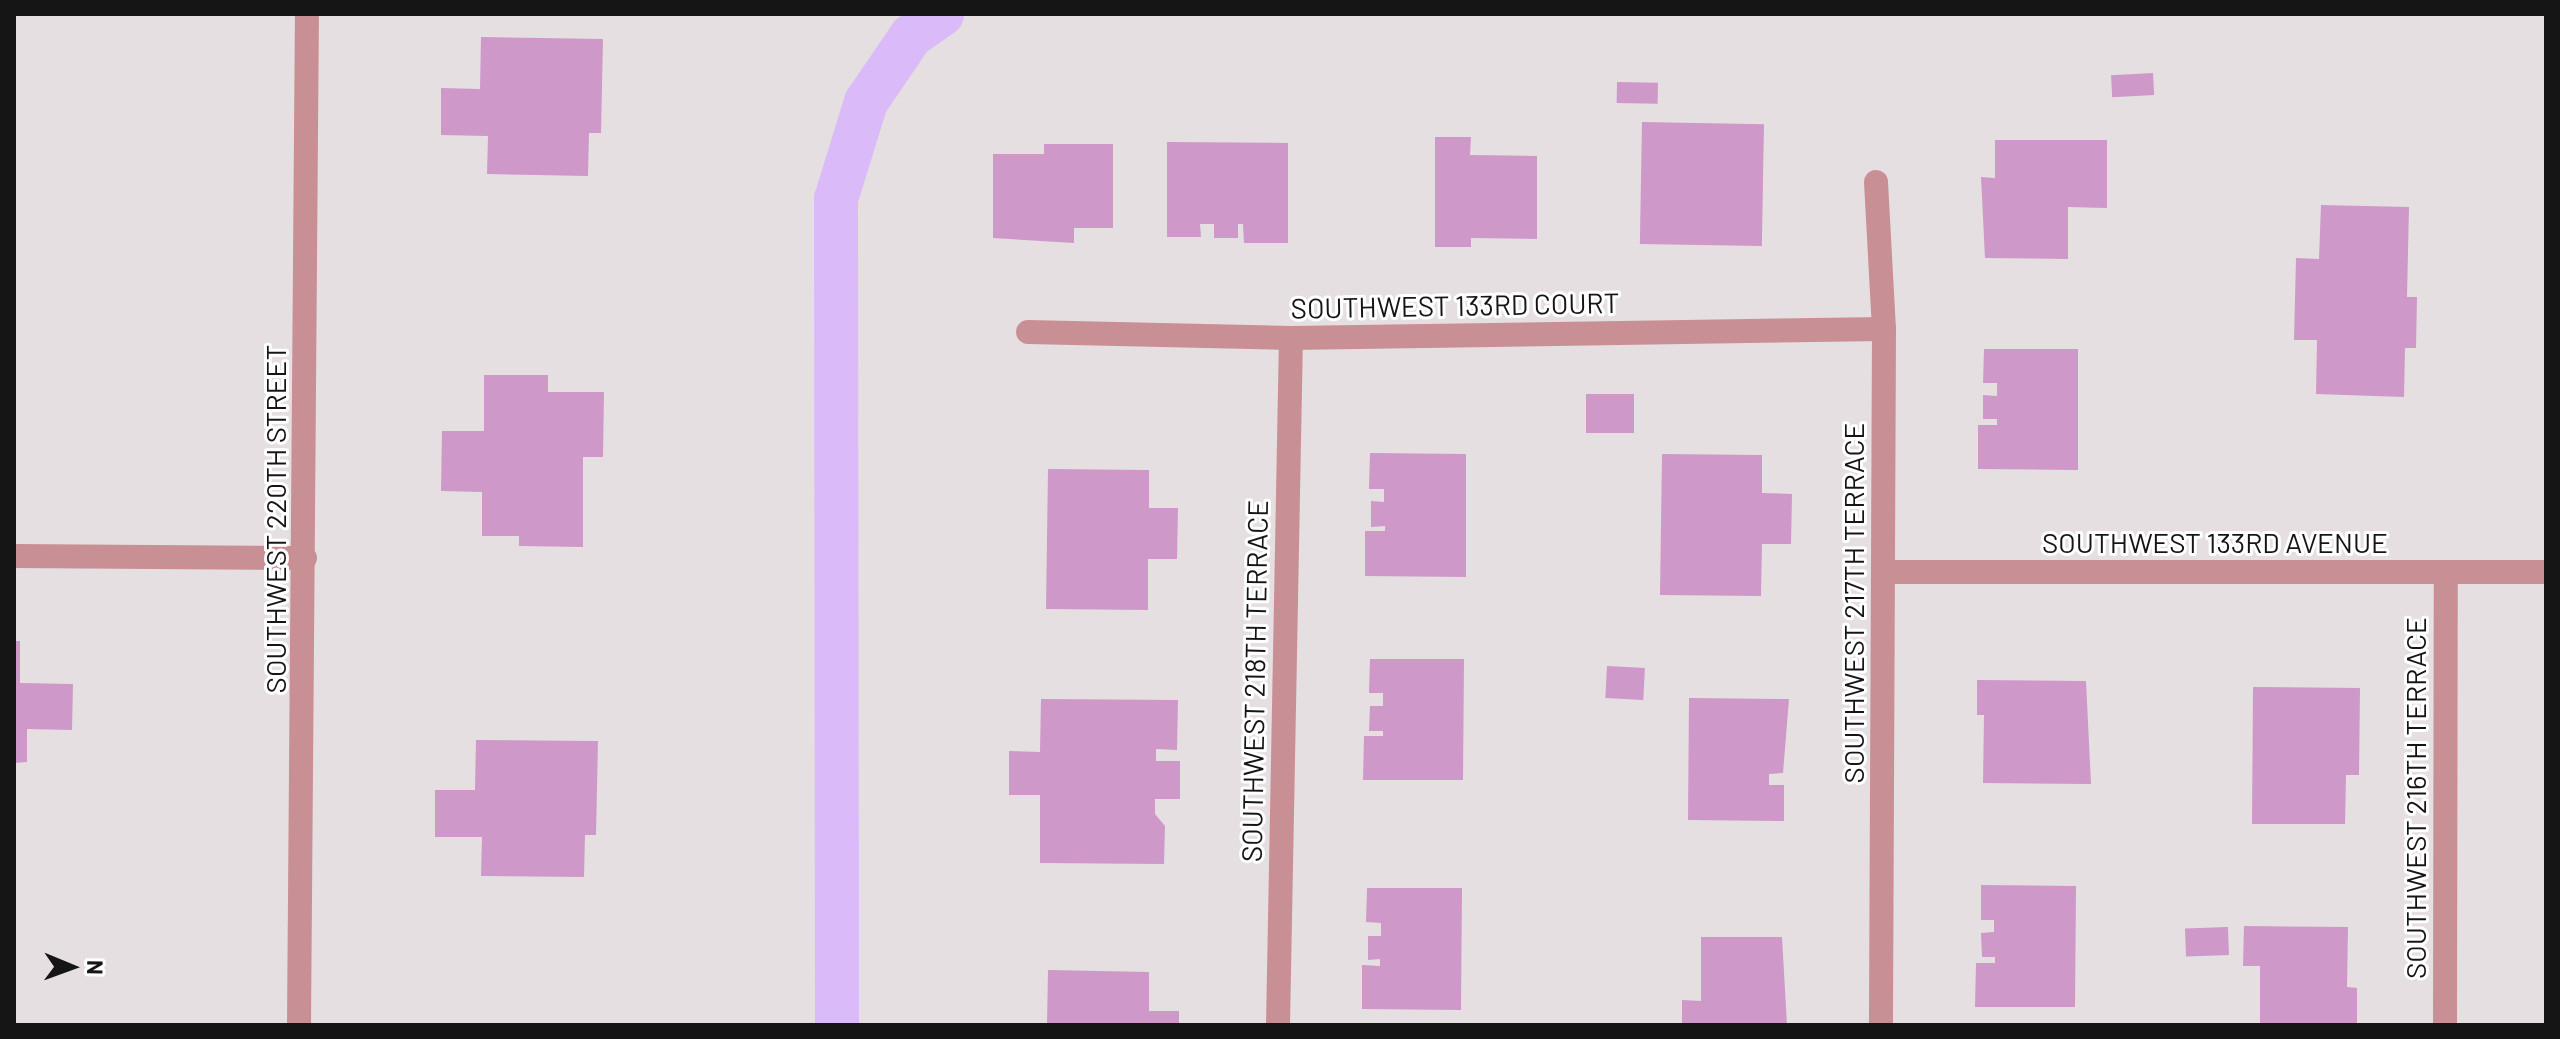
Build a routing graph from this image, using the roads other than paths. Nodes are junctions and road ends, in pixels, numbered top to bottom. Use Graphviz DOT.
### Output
graph roads {
  1 [pos="307,14"];
  2 [pos="1876,182"];
  3 [pos="1884,329"];
  4 [pos="1028,332"];
  5 [pos="1291,338"];
  6 [pos="14,556"];
  7 [pos="305,558"];
  8 [pos="1884,572"];
  9 [pos="2446,572"];
  10 [pos="2546,572"];
  11 [pos="299,1025"];
  12 [pos="1278,1025"];
  13 [pos="1881,1025"];
  14 [pos="2445,1025"];
  1 -- 7 [label="street, SOUTHWEST 220TH STREET"];
  2 -- 3 [label="street, SOUTHWEST 217TH TERRACE"];
  3 -- 5 [label="street, SOUTHWEST 133RD COURT"];
  3 -- 8 [label="street, SOUTHWEST 217TH TERRACE"];
  4 -- 5 [label="street, SOUTHWEST 133RD COURT"];
  5 -- 12 [label="street, SOUTHWEST 218TH TERRACE"];
  6 -- 7 [label="street"];
  7 -- 11 [label="street, SOUTHWEST 220TH STREET"];
  8 -- 9 [label="street, SOUTHWEST 133RD AVENUE"];
  8 -- 13 [label="street, SOUTHWEST 217TH TERRACE"];
  9 -- 10 [label="street, SOUTHWEST 133RD AVENUE"];
  9 -- 14 [label="street, SOUTHWEST 216TH TERRACE"];
}
